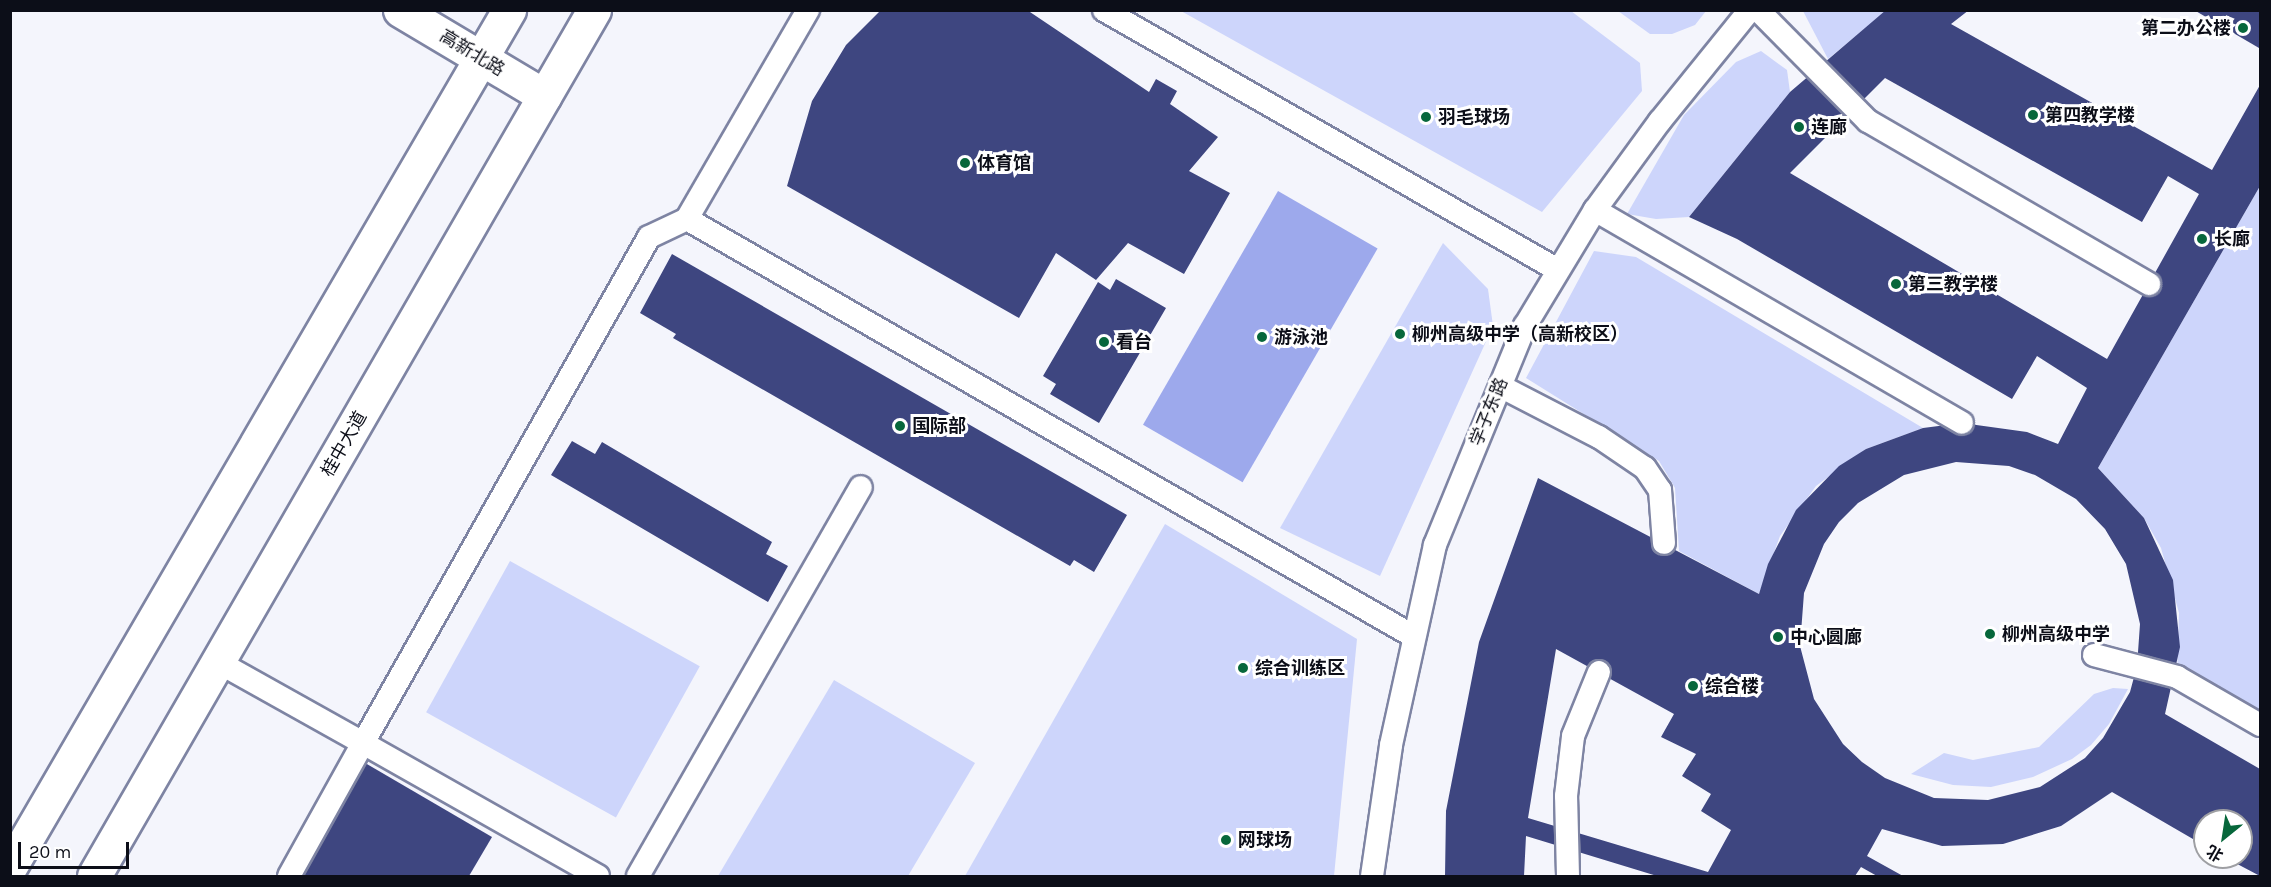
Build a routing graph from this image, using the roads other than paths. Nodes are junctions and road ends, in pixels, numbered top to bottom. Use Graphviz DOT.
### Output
graph roads {
  1 [pos="400,10"];
  2 [pos="509,10"];
  3 [pos="594,10"];
  4 [pos="808,10"];
  5 [pos="1104,10"];
  6 [pos="1750,10"];
  7 [pos="1758,10"];
  8 [pos="482,58"];
  9 [pos="544,96"];
  10 [pos="1595,210"];
  11 [pos="687,219"];
  12 [pos="1558,270"];
  13 [pos="2149,284"];
  14 [pos="1500,386"];
  15 [pos="1962,423"];
  16 [pos="861,487"];
  17 [pos="1664,543"];
  18 [pos="1413,636"];
  19 [pos="2094,655"];
  20 [pos="218,662"];
  21 [pos="1599,672"];
  22 [pos="2260,725"];
  23 [pos="363,743"];
  24 [pos="10,867"];
  25 [pos="94,876"];
  26 [pos="289,876"];
  27 [pos="598,876"];
  28 [pos="638,876"];
  29 [pos="1372,876"];
  30 [pos="1568,876"];
  1 -- 8 [label="main road, 高新北路"];
  2 -- 8 [label="main road"];
  3 -- 9 [label="main road, 桂中大道"];
  4 -- 11 [label="lane"];
  5 -- 12 [label="lane"];
  6 -- 10 [label="lane, 学子东路"];
  7 -- 13 [label="lane"];
  8 -- 9 [label="main road, 高新北路"];
  8 -- 24 [label="main road"];
  9 -- 20 [label="main road, 桂中大道"];
  10 -- 12 [label="lane, 学子东路"];
  10 -- 15 [label="lane"];
  11 -- 18 [label="lane"];
  11 -- 23 [label="lane"];
  12 -- 14 [label="lane, 学子东路"];
  14 -- 17 [label="lane"];
  14 -- 18 [label="lane, 学子东路"];
  16 -- 28 [label="lane"];
  18 -- 29 [label="lane, 学子东路"];
  19 -- 22 [label="lane"];
  20 -- 23 [label="lane"];
  20 -- 25 [label="main road, 桂中大道"];
  21 -- 30 [label="lane"];
  23 -- 26 [label="lane"];
  23 -- 27 [label="lane"];
}
